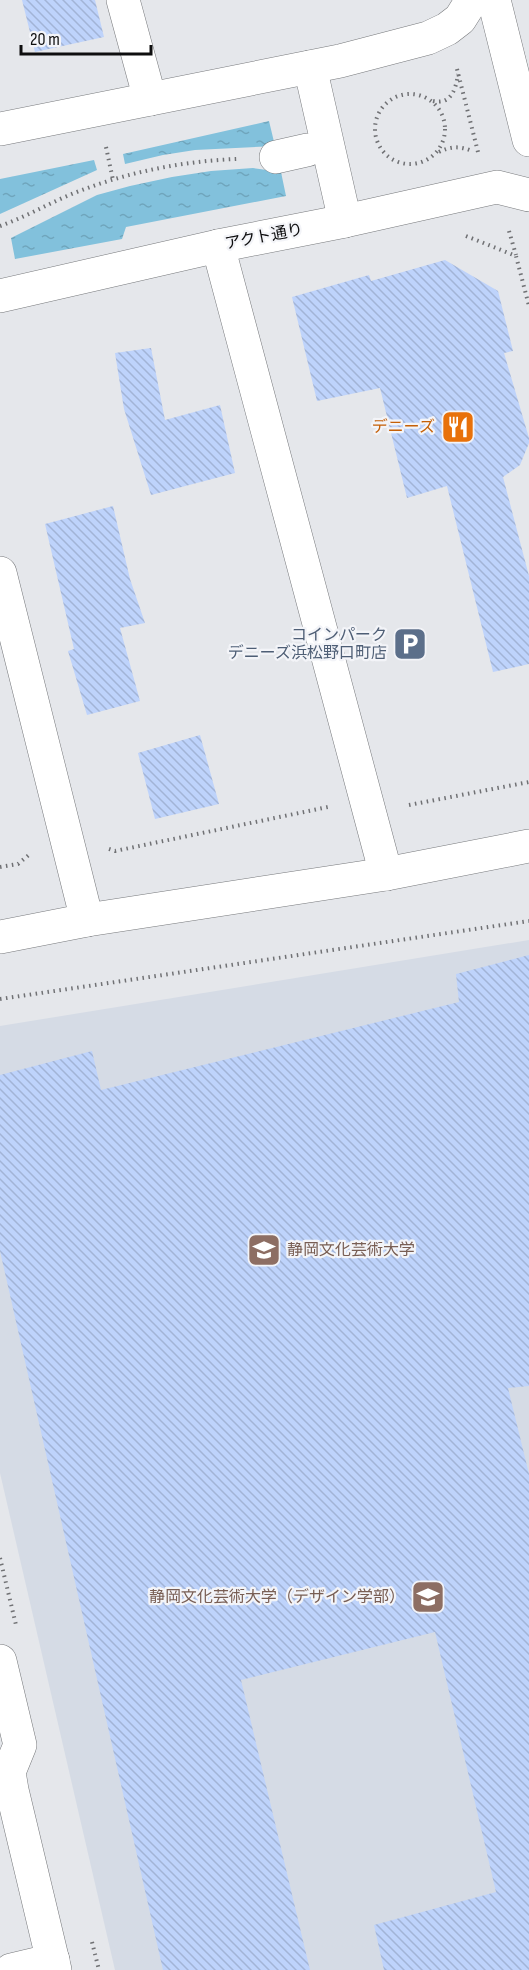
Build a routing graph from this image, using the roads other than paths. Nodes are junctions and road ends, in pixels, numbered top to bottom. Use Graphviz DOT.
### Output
graph roads {
  1 [pos="123,0"];
  2 [pos="472,0"];
  3 [pos="494,0"];
  4 [pos="310,67"];
  5 [pos="150,99"];
  6 [pos="0,129"];
  7 [pos="529,141"];
  8 [pos="529,195"];
  9 [pos="345,221"];
  10 [pos="218,246"];
  11 [pos="0,296"];
  12 [pos="0,573"];
  13 [pos="529,846"];
  14 [pos="386,874"];
  15 [pos="87,920"];
  16 [pos="0,938"];
  17 [pos="0,1661"];
  18 [pos="54,1965"];
  19 [pos="11,1970"];
  1 -- 5 [label="street"];
  2 -- 4 [label="street"];
  3 -- 7 [label="street"];
  4 -- 5 [label="street"];
  4 -- 9 [label="street"];
  5 -- 6 [label="street"];
  8 -- 9 [label="street, アクト通り"];
  9 -- 10 [label="street, アクト通り"];
  10 -- 11 [label="street, アクト通り"];
  10 -- 14 [label="street"];
  12 -- 15 [label="street"];
  13 -- 14 [label="street"];
  14 -- 15 [label="street"];
  15 -- 16 [label="street"];
  17 -- 18 [label="street"];
  18 -- 19 [label="street"];
}
